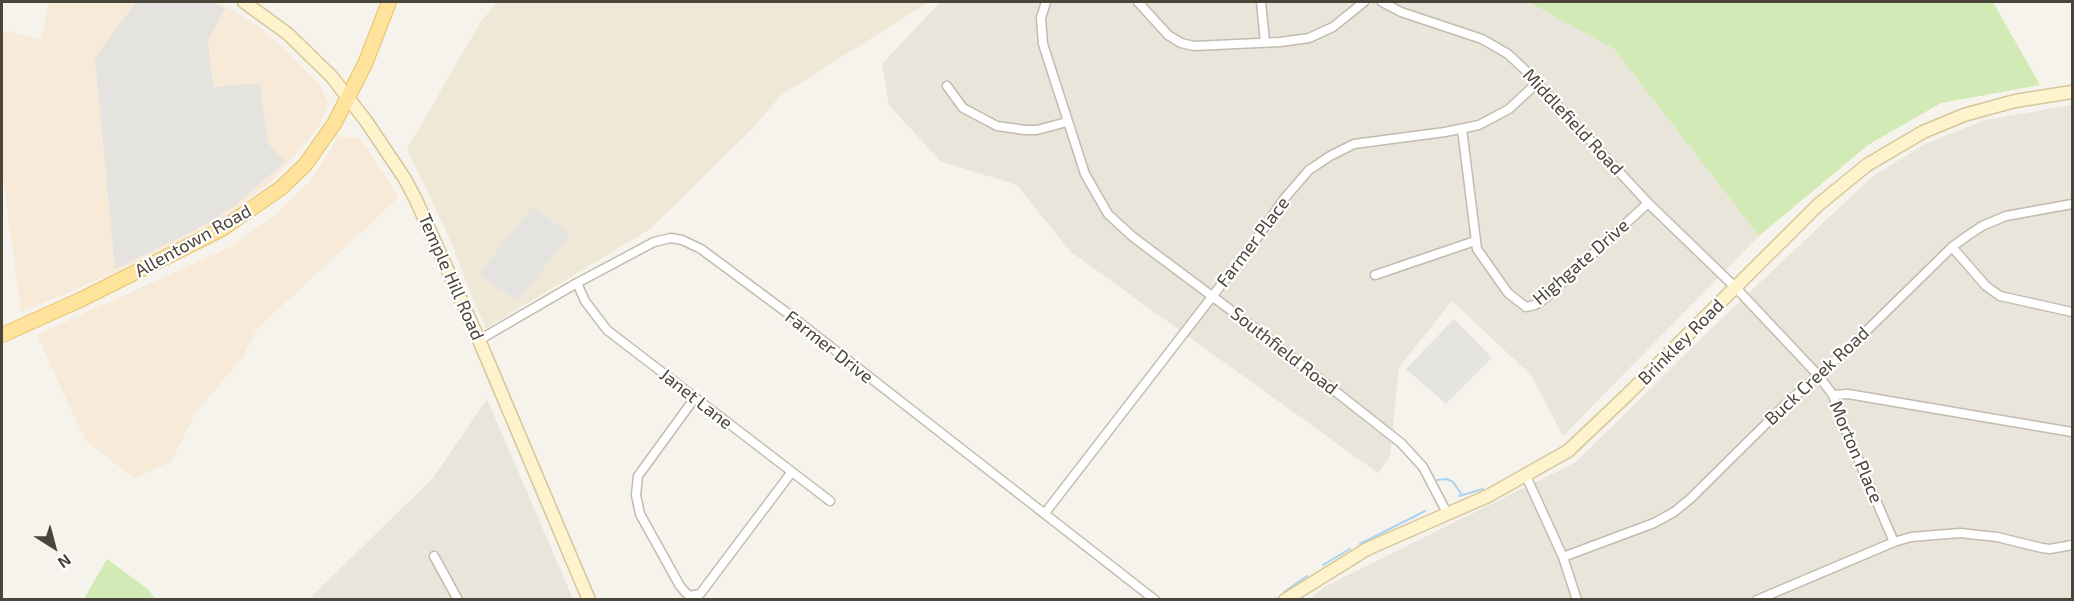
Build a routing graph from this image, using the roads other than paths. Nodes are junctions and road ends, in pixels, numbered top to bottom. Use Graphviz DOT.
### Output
graph roads {
  1 [pos="244,2"];
  2 [pos="389,2"];
  3 [pos="1046,2"];
  4 [pos="1138,2"];
  5 [pos="1261,2"];
  6 [pos="1364,2"];
  7 [pos="1382,2"];
  8 [pos="1265,42"];
  9 [pos="1537,83"];
  10 [pos="947,86"];
  11 [pos="2073,92"];
  12 [pos="348,98"];
  13 [pos="1067,122"];
  14 [pos="1462,129"];
  15 [pos="1648,202"];
  16 [pos="2073,204"];
  17 [pos="1475,241"];
  18 [pos="1952,247"];
  19 [pos="1376,275"];
  20 [pos="577,283"];
  21 [pos="1736,288"];
  22 [pos="1213,296"];
  23 [pos="2073,312"];
  24 [pos="2,335"];
  25 [pos="479,340"];
  26 [pos="1818,375"];
  27 [pos="1833,395"];
  28 [pos="694,399"];
  29 [pos="2073,432"];
  30 [pos="791,473"];
  31 [pos="1526,476"];
  32 [pos="830,501"];
  33 [pos="1045,513"];
  34 [pos="1447,513"];
  35 [pos="1894,542"];
  36 [pos="2073,545"];
  37 [pos="434,556"];
  38 [pos="1563,557"];
  39 [pos="458,600"];
  40 [pos="589,600"];
  41 [pos="1155,600"];
  42 [pos="1285,600"];
  43 [pos="1577,600"];
  44 [pos="1757,600"];
  1 -- 12 [label="main road, Temple Hill Road"];
  2 -- 12 [label="main road, Allentown Road"];
  3 -- 13 [label="street, Southfield Road"];
  4 -- 8 [label="street"];
  5 -- 8 [label="street"];
  6 -- 8 [label="street"];
  7 -- 9 [label="street, Middlefield Road"];
  9 -- 14 [label="street, Farmer Place"];
  9 -- 15 [label="street, Middlefield Road"];
  10 -- 13 [label="street"];
  11 -- 21 [label="main road, Brinkley Road"];
  12 -- 24 [label="main road, Allentown Road"];
  12 -- 25 [label="main road, Temple Hill Road"];
  13 -- 22 [label="street, Southfield Road"];
  14 -- 17 [label="street, Highgate Drive"];
  14 -- 22 [label="street, Farmer Place"];
  15 -- 17 [label="street, Highgate Drive"];
  15 -- 21 [label="street, Middlefield Road"];
  16 -- 18 [label="street, Buck Creek Road"];
  17 -- 19 [label="street"];
  18 -- 23 [label="street"];
  18 -- 26 [label="street, Buck Creek Road"];
  20 -- 25 [label="street, Farmer Drive"];
  20 -- 28 [label="street, Janet Lane"];
  20 -- 33 [label="street, Farmer Drive"];
  21 -- 26 [label="street, Morton Place"];
  21 -- 31 [label="main road, Brinkley Road"];
  22 -- 33 [label="street, Farmer Place"];
  22 -- 34 [label="street, Southfield Road"];
  25 -- 40 [label="main road, Temple Hill Road"];
  26 -- 27 [label="street, Morton Place"];
  26 -- 38 [label="street, Buck Creek Road"];
  27 -- 29 [label="street"];
  27 -- 35 [label="street, Morton Place"];
  28 -- 30 [label="street, Janet Lane"];
  28 -- 30 [label="street"];
  30 -- 32 [label="street, Janet Lane"];
  31 -- 34 [label="main road, Brinkley Road"];
  31 -- 38 [label="street"];
  33 -- 41 [label="street, Farmer Drive"];
  34 -- 42 [label="main road, Brinkley Road"];
  35 -- 36 [label="street"];
  35 -- 44 [label="street"];
  37 -- 39 [label="street"];
  38 -- 43 [label="street"];
}
